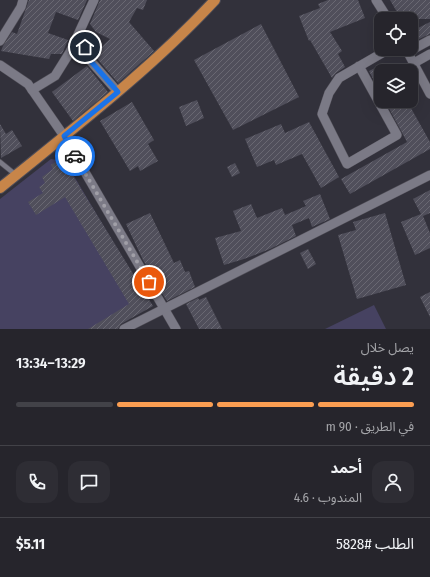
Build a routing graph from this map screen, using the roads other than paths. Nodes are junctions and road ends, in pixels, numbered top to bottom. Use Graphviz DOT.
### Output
graph roads {
  1 [pos="23,0"];
  2 [pos="94,0"];
  3 [pos="215,0"];
  4 [pos="376,0"];
  5 [pos="384,12"];
  6 [pos="93,39"];
  7 [pos="430,40"];
  8 [pos="0,41"];
  9 [pos="418,45"];
  10 [pos="430,54"];
  11 [pos="377,56"];
  12 [pos="410,56"];
  13 [pos="414,63"];
  14 [pos="0,64"];
  15 [pos="359,66"];
  16 [pos="32,90"];
  17 [pos="118,92"];
  18 [pos="430,94"];
  19 [pos="64,136"];
  20 [pos="0,162"];
  21 [pos="16,175"];
  22 [pos="430,175"];
  23 [pos="0,188"];
  24 [pos="164,308"];
  25 [pos="124,329"];
  26 [pos="176,329"];
  1 -- 8 [label="street"];
  2 -- 16 [label="street"];
  3 -- 17 [label="main road"];
  4 -- 5 [label="street"];
  6 -- 17 [label="street"];
  7 -- 9 [label="street"];
  10 -- 13 [label="street"];
  11 -- 15 [label="street"];
  12 -- 13 [label="street"];
  13 -- 18 [label="street"];
  14 -- 16 [label="street"];
  15 -- 15 [label="street"];
  16 -- 19 [label="street"];
  17 -- 19 [label="main road"];
  19 -- 21 [label="main road"];
  19 -- 24 [label="street"];
  20 -- 21 [label="lane"];
  21 -- 23 [label="main road"];
  22 -- 24 [label="street"];
  24 -- 25 [label="street"];
  24 -- 26 [label="street"];
}
